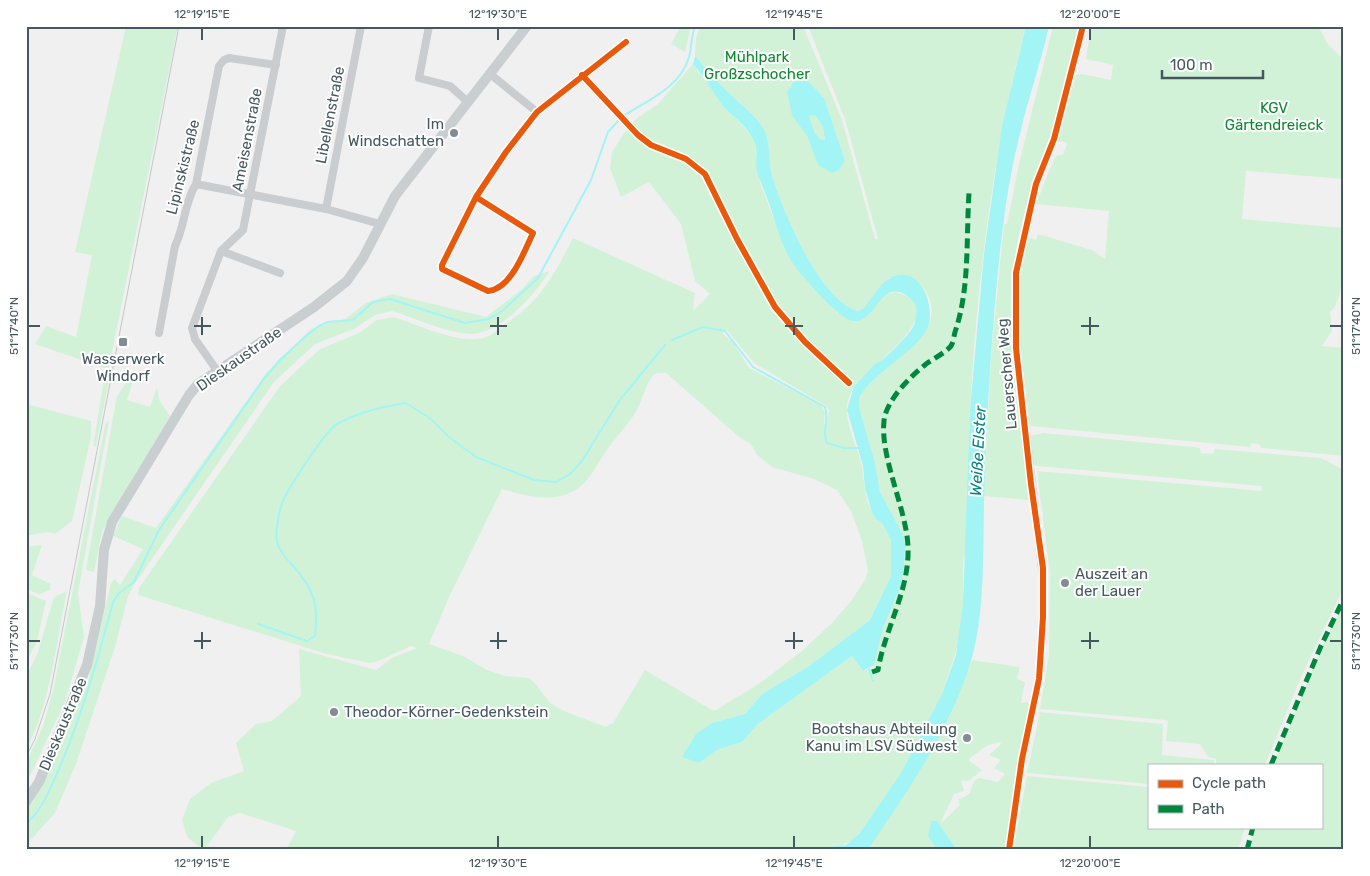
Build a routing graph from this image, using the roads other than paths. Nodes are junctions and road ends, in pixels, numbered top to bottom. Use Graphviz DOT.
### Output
graph roads {
  1 [pos="283,26"];
  2 [pos="361,26"];
  3 [pos="430,26"];
  4 [pos="527,26"];
  5 [pos="1083,26"];
  6 [pos="626,42"];
  7 [pos="276,65"];
  8 [pos="490,74"];
  9 [pos="582,75"];
  10 [pos="468,102"];
  11 [pos="537,112"];
  12 [pos="196,184"];
  13 [pos="250,195"];
  14 [pos="476,197"];
  15 [pos="326,209"];
  16 [pos="380,224"];
  17 [pos="221,251"];
  18 [pos="280,273"];
  19 [pos="159,332"];
  20 [pos="218,372"];
  21 [pos="849,383"];
  22 [pos="1043,577"];
  23 [pos="26,802"];
  1 -- 7 [label="street, Ameisenstraße"];
  2 -- 15 [label="street, Libellenstraße"];
  3 -- 10 [label="street"];
  4 -- 8 [label="main road, Dieskaustraße"];
  5 -- 22 [label="street, Lauerscher Weg"];
  6 -- 9 [label="street"];
  7 -- 12 [label="street, Lipinskistraße"];
  7 -- 13 [label="street, Ameisenstraße"];
  8 -- 10 [label="main road, Dieskaustraße"];
  8 -- 11 [label="street"];
  9 -- 11 [label="street"];
  9 -- 21 [label="street"];
  10 -- 16 [label="main road, Dieskaustraße"];
  11 -- 14 [label="street"];
  12 -- 13 [label="street"];
  12 -- 19 [label="street, Lipinskistraße"];
  13 -- 15 [label="street"];
  13 -- 17 [label="street, Ameisenstraße"];
  14 -- 14 [label="street"];
  15 -- 16 [label="street"];
  16 -- 20 [label="main road, Dieskaustraße"];
  17 -- 18 [label="street"];
  17 -- 20 [label="street, Ameisenstraße"];
  20 -- 23 [label="main road, Dieskaustraße"];
}
